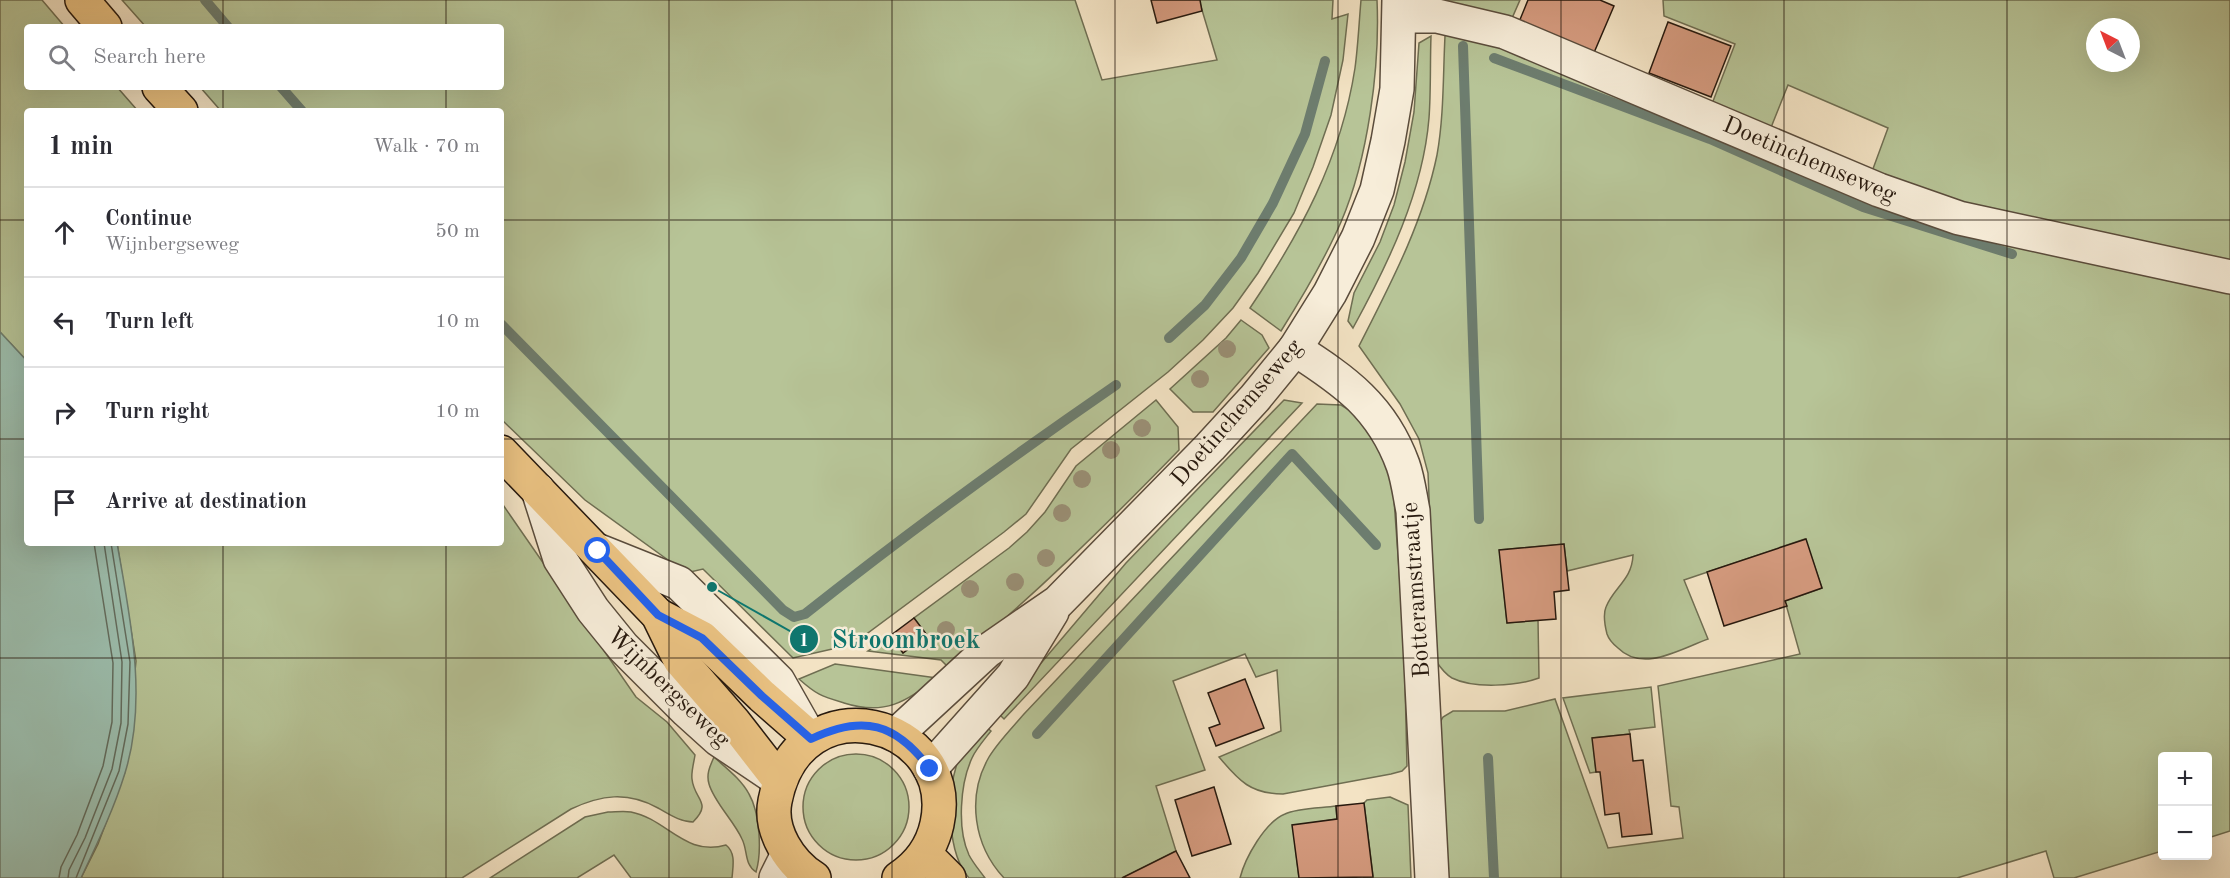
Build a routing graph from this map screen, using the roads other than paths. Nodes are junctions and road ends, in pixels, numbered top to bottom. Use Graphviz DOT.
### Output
graph roads {
  1 [pos="82,0"];
  2 [pos="1399,8"];
  3 [pos="102,24"];
  4 [pos="162,90"];
  5 [pos="178,108"];
  6 [pos="2230,277"];
  7 [pos="1295,349"];
  8 [pos="504,455"];
  9 [pos="538,490"];
  10 [pos="598,551"];
  11 [pos="1058,602"];
  12 [pos="658,615"];
  13 [pos="896,735"];
  14 [pos="811,739"];
  15 [pos="930,769"];
  16 [pos="779,780"];
  17 [pos="925,854"];
  18 [pos="782,866"];
  19 [pos="814,878"];
  20 [pos="899,878"];
  21 [pos="949,878"];
  22 [pos="1432,878"];
  1 -- 3 [label="main road"];
  2 -- 6 [label="street, Doetinchemseweg"];
  2 -- 7 [label="street, Doetinchemseweg"];
  4 -- 5 [label="main road"];
  7 -- 11 [label="street, Doetinchemseweg"];
  7 -- 22 [label="street, Botteramstraatje"];
  8 -- 9 [label="main road, Wijnbergseweg"];
  9 -- 10 [label="main road, Wijnbergseweg"];
  9 -- 16 [label="street, Wijnbergseweg"];
  10 -- 12 [label="main road, Wijnbergseweg"];
  10 -- 14 [label="street, Wijnbergseweg"];
  11 -- 13 [label="street, Doetinchemseweg"];
  11 -- 15 [label="street, Doetinchemseweg"];
  12 -- 14 [label="main road, Wijnbergseweg"];
  12 -- 16 [label="main road, Wijnbergseweg"];
  13 -- 14 [label="main road"];
  13 -- 15 [label="main road"];
  14 -- 16 [label="main road"];
  15 -- 17 [label="main road"];
  16 -- 18 [label="main road"];
  17 -- 20 [label="main road"];
  17 -- 21 [label="main road"];
  18 -- 19 [label="main road"];
}
